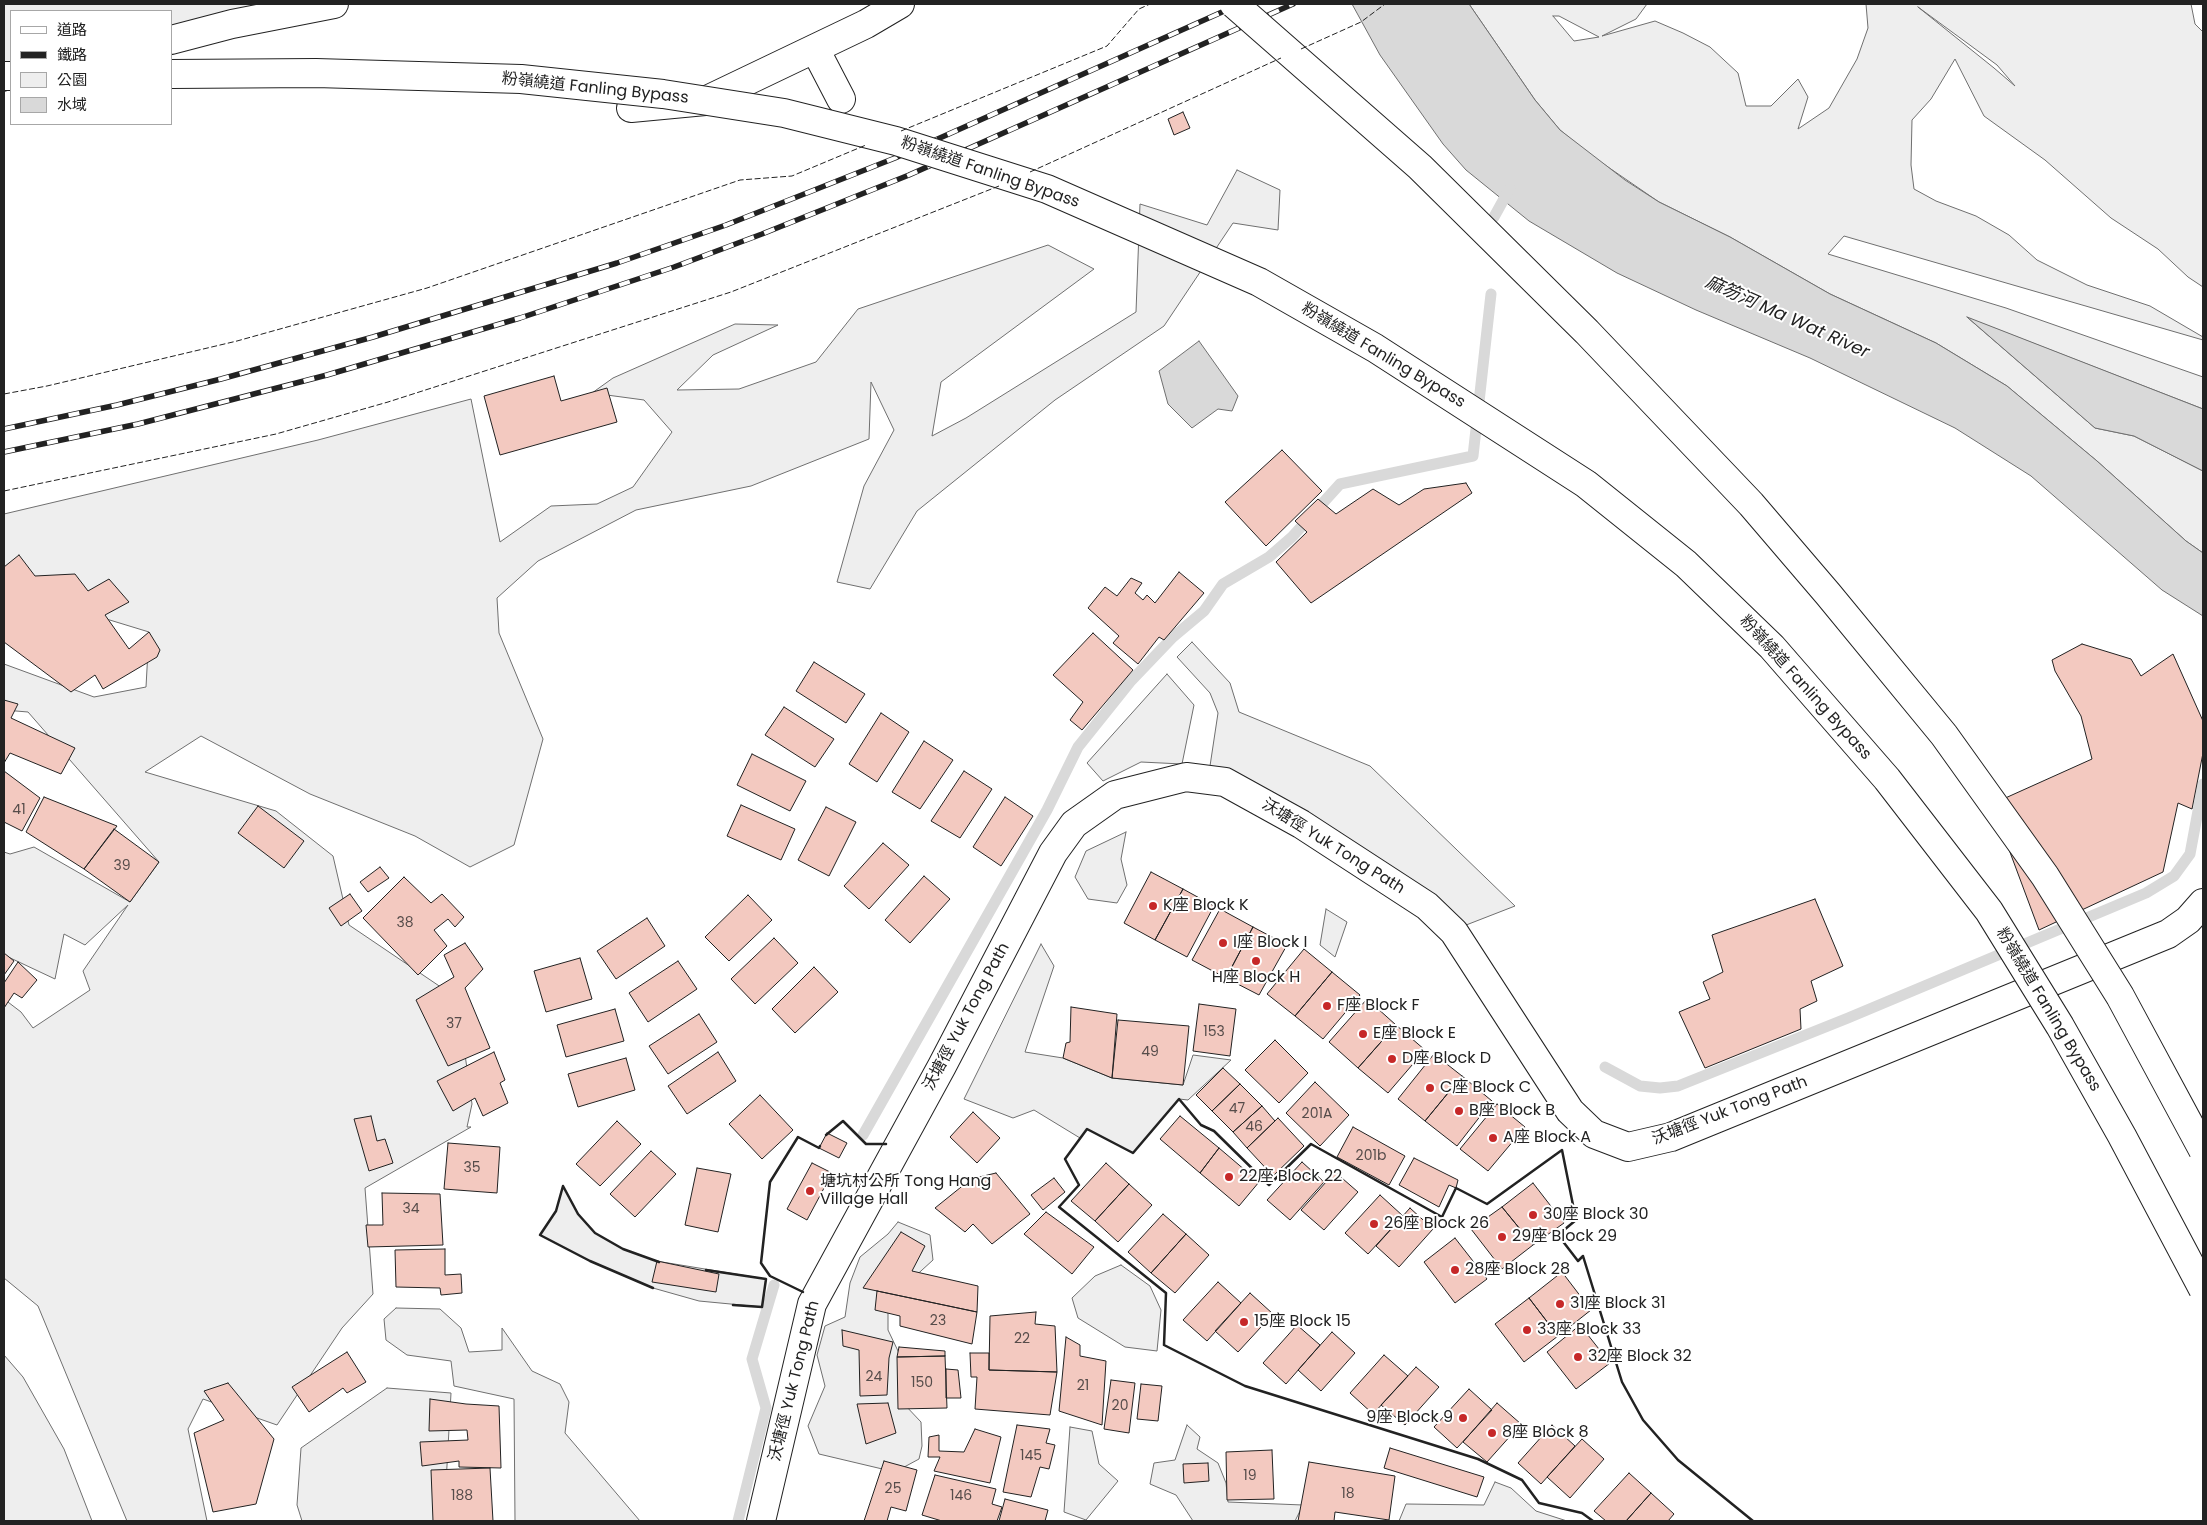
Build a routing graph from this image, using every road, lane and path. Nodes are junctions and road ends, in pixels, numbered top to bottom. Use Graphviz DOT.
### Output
graph roads {
  1 [pos="334,4"];
  2 [pos="900,4"];
  3 [pos="1234,4"];
  4 [pos="172,40"];
  5 [pos="815,49"];
  6 [pos="172,74"];
  7 [pos="841,98"];
  8 [pos="631,108"];
  9 [pos="2203,903"];
  10 [pos="2203,1150"];
  11 [pos="2203,1289"];
  12 [pos="761,1521"];
  1 -- 4 [label="main road"];
  2 -- 5 [label="main road"];
  3 -- 10 [label="main road, bridge"];
  5 -- 7 [label="main road"];
  5 -- 8 [label="main road"];
  6 -- 11 [label="main road, 粉嶺繞道 Fanling Bypass, bridge"];
  9 -- 12 [label="main road, 沃塘徑 Yuk Tong Path"];
}
